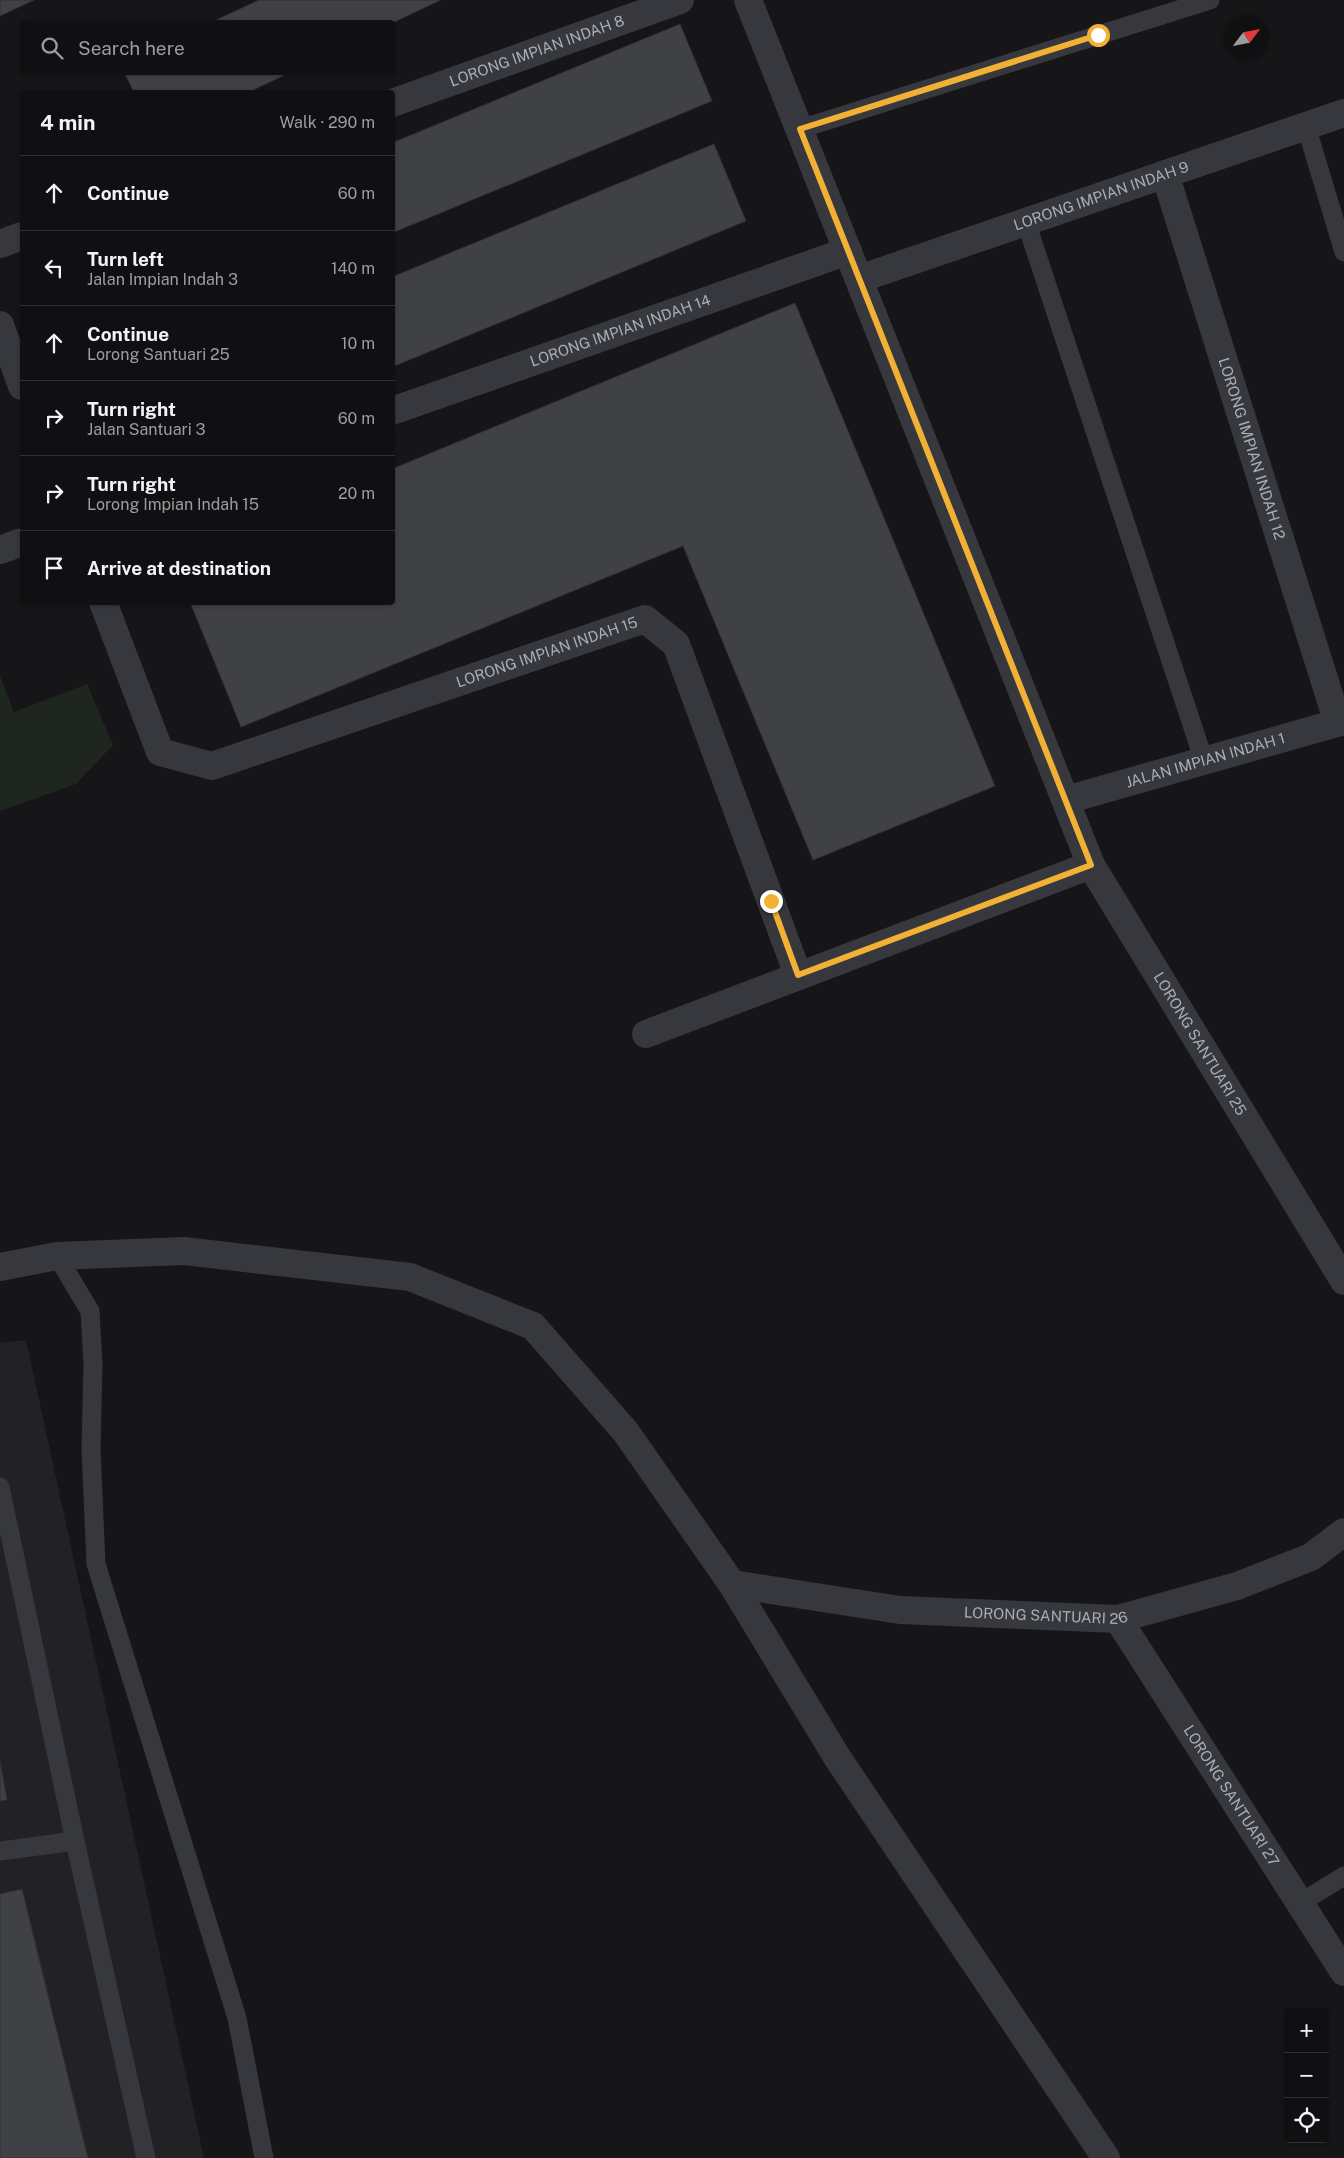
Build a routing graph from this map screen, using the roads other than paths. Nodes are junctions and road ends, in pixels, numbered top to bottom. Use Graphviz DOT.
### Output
graph roads {
  1 [pos="680,0"];
  2 [pos="748,0"];
  3 [pos="1210,0"];
  4 [pos="395,102"];
  5 [pos="1344,113"];
  6 [pos="1306,126"];
  7 [pos="800,129"];
  8 [pos="1165,174"];
  9 [pos="1026,222"];
  10 [pos="20,237"];
  11 [pos="0,244"];
  12 [pos="848,252"];
  13 [pos="1344,252"];
  14 [pos="859,279"];
  15 [pos="0,325"];
  16 [pos="20,380"];
  17 [pos="395,410"];
  18 [pos="20,543"];
  19 [pos="0,550"];
  20 [pos="104,605"];
  21 [pos="1341,722"];
  22 [pos="1204,762"];
  23 [pos="1066,800"];
  24 [pos="1091,865"];
  25 [pos="798,975"];
  26 [pos="646,1034"];
  27 [pos="56,1256"];
  28 [pos="0,1267"];
  29 [pos="1344,1281"];
  30 [pos="0,1487"];
  31 [pos="1344,1532"];
  32 [pos="732,1584"];
  33 [pos="1118,1619"];
  34 [pos="75,1841"];
  35 [pos="0,1851"];
  36 [pos="1344,1876"];
  37 [pos="1300,1903"];
  38 [pos="1344,1972"];
  39 [pos="146,2158"];
  40 [pos="264,2158"];
  41 [pos="1106,2158"];
  1 -- 4 [label="street, LORONG IMPIAN INDAH 8"];
  2 -- 7 [label="street, LORONG SANTUARI 25"];
  3 -- 7 [label="lane"];
  5 -- 6 [label="street, LORONG IMPIAN INDAH 9"];
  6 -- 8 [label="street, LORONG IMPIAN INDAH 9"];
  6 -- 13 [label="lane"];
  7 -- 12 [label="street, LORONG SANTUARI 25"];
  8 -- 9 [label="street, LORONG IMPIAN INDAH 9"];
  8 -- 21 [label="street, LORONG IMPIAN INDAH 12"];
  9 -- 14 [label="street, LORONG IMPIAN INDAH 9"];
  9 -- 22 [label="lane"];
  10 -- 11 [label="street"];
  12 -- 14 [label="street, LORONG SANTUARI 25"];
  12 -- 17 [label="street, LORONG IMPIAN INDAH 14"];
  14 -- 23 [label="street, LORONG SANTUARI 25"];
  15 -- 16 [label="street"];
  18 -- 19 [label="street"];
  20 -- 25 [label="street, LORONG IMPIAN INDAH 15"];
  21 -- 22 [label="street, JALAN IMPIAN INDAH 1"];
  22 -- 23 [label="street, JALAN IMPIAN INDAH 1"];
  23 -- 24 [label="street, LORONG SANTUARI 25"];
  24 -- 25 [label="street"];
  24 -- 29 [label="street, LORONG SANTUARI 25"];
  25 -- 26 [label="street"];
  27 -- 28 [label="street"];
  27 -- 32 [label="street"];
  27 -- 40 [label="lane"];
  30 -- 34 [label="lane"];
  31 -- 33 [label="street, LORONG SANTUARI 26"];
  32 -- 33 [label="street, LORONG SANTUARI 26"];
  32 -- 41 [label="street"];
  33 -- 37 [label="street, LORONG SANTUARI 27"];
  34 -- 35 [label="lane"];
  34 -- 39 [label="lane"];
  36 -- 37 [label="lane"];
  37 -- 38 [label="street, LORONG SANTUARI 27"];
}
